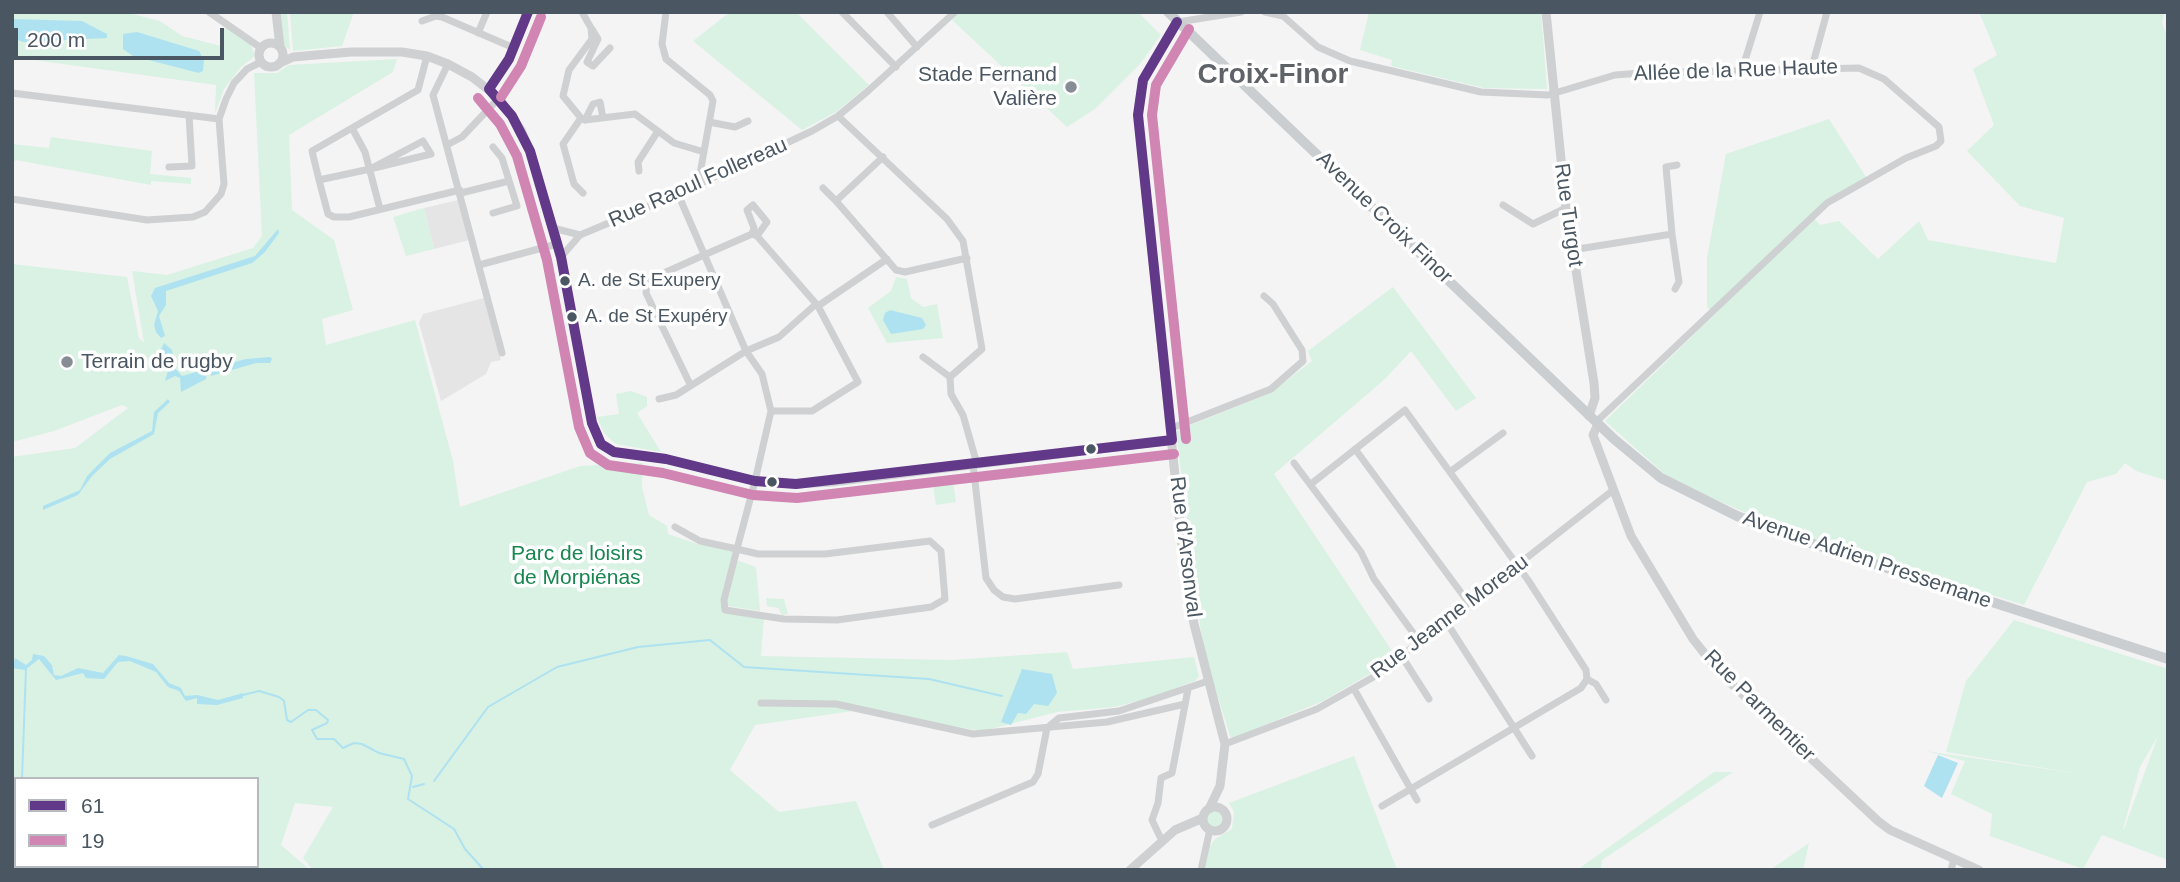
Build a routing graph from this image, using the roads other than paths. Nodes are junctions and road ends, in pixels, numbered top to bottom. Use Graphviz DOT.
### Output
graph roads {
  1 [pos="209,12"];
  2 [pos="276,12"];
  3 [pos="487,12"];
  4 [pos="528,12"];
  5 [pos="582,12"];
  6 [pos="842,12"];
  7 [pos="887,12"];
  8 [pos="954,12"];
  9 [pos="1168,12"];
  10 [pos="1241,12"];
  11 [pos="1265,12"];
  12 [pos="1546,12"];
  13 [pos="1760,12"];
  14 [pos="1827,12"];
  15 [pos="668,13"];
  16 [pos="422,21"];
  17 [pos="1177,22"];
  18 [pos="591,28"];
  19 [pos="278,29"];
  20 [pos="478,33"];
  21 [pos="265,46"];
  22 [pos="917,47"];
  23 [pos="514,48"];
  24 [pos="610,48"];
  25 [pos="281,49"];
  26 [pos="428,56"];
  27 [pos="293,57"];
  28 [pos="261,62"];
  29 [pos="280,63"];
  30 [pos="448,64"];
  31 [pos="896,67"];
  32 [pos="1812,67"];
  33 [pos="1742,70"];
  34 [pos="489,89"];
  35 [pos="418,90"];
  36 [pos="12,93"];
  37 [pos="1552,94"];
  38 [pos="433,95"];
  39 [pos="499,98"];
  40 [pos="189,115"];
  41 [pos="838,116"];
  42 [pos="219,118"];
  43 [pos="603,118"];
  44 [pos="583,119"];
  45 [pos="748,121"];
  46 [pos="709,122"];
  47 [pos="352,128"];
  48 [pos="658,131"];
  49 [pos="447,145"];
  50 [pos="493,147"];
  51 [pos="704,152"];
  52 [pos="883,157"];
  53 [pos="702,163"];
  54 [pos="1677,165"];
  55 [pos="169,167"];
  56 [pos="370,169"];
  57 [pos="639,171"];
  58 [pos="716,176"];
  59 [pos="319,180"];
  60 [pos="509,181"];
  61 [pos="698,185"];
  62 [pos="823,188"];
  63 [pos="460,192"];
  64 [pos="583,193"];
  65 [pos="678,194"];
  66 [pos="12,199"];
  67 [pos="836,201"];
  68 [pos="1503,205"];
  69 [pos="1566,208"];
  70 [pos="380,209"];
  71 [pos="493,212"];
  72 [pos="553,228"];
  73 [pos="1672,234"];
  74 [pos="580,235"];
  75 [pos="557,244"];
  76 [pos="1573,250"];
  77 [pos="704,255"];
  78 [pos="561,257"];
  79 [pos="967,258"];
  80 [pos="887,259"];
  81 [pos="479,265"];
  82 [pos="1675,289"];
  83 [pos="1264,296"];
  84 [pos="817,305"];
  85 [pos="746,351"];
  86 [pos="502,353"];
  87 [pos="923,358"];
  88 [pos="950,377"];
  89 [pos="691,384"];
  90 [pos="659,399"];
  91 [pos="771,411"];
  92 [pos="1595,420"];
  93 [pos="1171,428"];
  94 [pos="1503,433"];
  95 [pos="1172,440"];
  96 [pos="1355,449"];
  97 [pos="1294,463"];
  98 [pos="975,464"];
  99 [pos="1451,471"];
  100 [pos="755,481"];
  101 [pos="1311,484"];
  102 [pos="1612,491"];
  103 [pos="674,527"];
  104 [pos="737,549"];
  105 [pos="1517,565"];
  106 [pos="1119,585"];
  107 [pos="1468,602"];
  108 [pos="1445,620"];
  109 [pos="1419,641"];
  110 [pos="1401,655"];
  111 [pos="2168,659"];
  112 [pos="1587,679"];
  113 [pos="1208,681"];
  114 [pos="1188,689"];
  115 [pos="1354,689"];
  116 [pos="1430,699"];
  117 [pos="1606,699"];
  118 [pos="761,703"];
  119 [pos="1185,704"];
  120 [pos="1048,728"];
  121 [pos="1515,729"];
  122 [pos="1225,744"];
  123 [pos="1532,756"];
  124 [pos="1220,786"];
  125 [pos="1410,789"];
  126 [pos="1416,800"];
  127 [pos="1382,806"];
  128 [pos="1224,811"];
  129 [pos="1206,813"];
  130 [pos="932,825"];
  131 [pos="1210,829"];
  132 [pos="1162,841"];
  133 [pos="1954,859"];
  134 [pos="1130,870"];
  135 [pos="1201,870"];
  136 [pos="1951,870"];
  137 [pos="1979,870"];
  1 -- 21 [label="street"];
  2 -- 19 [label="street"];
  3 -- 20 [label="street"];
  4 -- 23 [label="street"];
  5 -- 18 [label="street"];
  6 -- 31 [label="street"];
  7 -- 22 [label="street"];
  8 -- 22 [label="street, Rue Raoul Follereau"];
  9 -- 17 [label="main road, Avenue Croix Finor"];
  10 -- 17 [label="street"];
  11 -- 37 [label="street, Allée de la Rue Haute"];
  12 -- 37 [label="street, Rue Turgot"];
  13 -- 33 [label="street"];
  14 -- 32 [label="street"];
  15 -- 46 [label="street"];
  16 -- 20 [label="street"];
  17 -- 92 [label="main road, Avenue Croix Finor"];
  17 -- 93 [label="street, Rue d'Arsonval"];
  18 -- 24 [label="street"];
  18 -- 44 [label="street"];
  19 -- 21 [label="street"];
  19 -- 25 [label="street"];
  20 -- 23 [label="street"];
  21 -- 25 [label="street"];
  21 -- 28 [label="street"];
  22 -- 31 [label="street, Rue Raoul Follereau"];
  23 -- 34 [label="street"];
  25 -- 27 [label="street"];
  25 -- 29 [label="street"];
  26 -- 27 [label="street"];
  26 -- 30 [label="street"];
  26 -- 35 [label="street"];
  27 -- 29 [label="street"];
  28 -- 29 [label="street"];
  28 -- 42 [label="street"];
  30 -- 34 [label="street"];
  30 -- 38 [label="street"];
  31 -- 41 [label="street, Rue Raoul Follereau"];
  32 -- 33 [label="street, Allée de la Rue Haute"];
  32 -- 92 [label="street, Allée de la Rue Haute"];
  33 -- 37 [label="street, Allée de la Rue Haute"];
  34 -- 39 [label="street"];
  35 -- 38 [label="street"];
  35 -- 47 [label="street"];
  36 -- 40 [label="street"];
  37 -- 69 [label="street, Rue Turgot"];
  38 -- 49 [label="street"];
  39 -- 49 [label="street"];
  39 -- 72 [label="street"];
  40 -- 42 [label="street"];
  40 -- 55 [label="street"];
  41 -- 52 [label="street"];
  41 -- 58 [label="street, Rue Raoul Follereau"];
  42 -- 66 [label="street"];
  43 -- 44 [label="street"];
  43 -- 44 [label="street"];
  43 -- 48 [label="street"];
  44 -- 64 [label="street"];
  45 -- 46 [label="street"];
  46 -- 51 [label="street"];
  47 -- 56 [label="street"];
  47 -- 59 [label="street"];
  48 -- 51 [label="street"];
  48 -- 57 [label="street"];
  49 -- 63 [label="street"];
  50 -- 60 [label="street"];
  51 -- 53 [label="street"];
  52 -- 67 [label="street"];
  52 -- 79 [label="street"];
  53 -- 58 [label="street"];
  53 -- 61 [label="street"];
  54 -- 73 [label="street"];
  56 -- 56 [label="street"];
  56 -- 59 [label="street"];
  56 -- 70 [label="street"];
  58 -- 61 [label="street, Rue Raoul Follereau"];
  59 -- 70 [label="street"];
  60 -- 63 [label="street"];
  60 -- 71 [label="street"];
  61 -- 65 [label="street, Rue Raoul Follereau"];
  62 -- 67 [label="street"];
  63 -- 70 [label="street"];
  63 -- 81 [label="street"];
  65 -- 74 [label="street, Rue Raoul Follereau"];
  65 -- 77 [label="street"];
  67 -- 80 [label="street"];
  68 -- 69 [label="street"];
  69 -- 76 [label="street, Rue Turgot"];
  72 -- 74 [label="street"];
  72 -- 75 [label="street"];
  73 -- 76 [label="street"];
  73 -- 82 [label="street"];
  74 -- 78 [label="street"];
  75 -- 78 [label="street"];
  75 -- 81 [label="street"];
  76 -- 92 [label="street, Rue Turgot"];
  77 -- 84 [label="street"];
  77 -- 85 [label="street"];
  77 -- 89 [label="street"];
  78 -- 100 [label="street"];
  79 -- 80 [label="street"];
  79 -- 88 [label="street"];
  80 -- 84 [label="street"];
  81 -- 86 [label="street"];
  83 -- 93 [label="street"];
  84 -- 85 [label="street"];
  84 -- 91 [label="street"];
  85 -- 89 [label="street"];
  85 -- 91 [label="street"];
  87 -- 88 [label="street"];
  88 -- 98 [label="street"];
  89 -- 90 [label="street"];
  91 -- 100 [label="street"];
  92 -- 102 [label="street, Rue Parmentier"];
  92 -- 111 [label="main road, Avenue Adrien Pressemane"];
  93 -- 95 [label="street, Rue d'Arsonval"];
  94 -- 99 [label="street"];
  95 -- 98 [label="street"];
  95 -- 113 [label="street, Rue d'Arsonval"];
  96 -- 99 [label="street"];
  96 -- 101 [label="street"];
  96 -- 107 [label="street"];
  97 -- 101 [label="street"];
  98 -- 100 [label="street"];
  98 -- 106 [label="street"];
  99 -- 105 [label="street"];
  100 -- 104 [label="street"];
  101 -- 109 [label="street"];
  102 -- 105 [label="street, Rue Jeanne Moreau"];
  102 -- 133 [label="street, Rue Parmentier"];
  103 -- 104 [label="street"];
  104 -- 104 [label="street"];
  105 -- 107 [label="street, Rue Jeanne Moreau"];
  105 -- 112 [label="street"];
  107 -- 108 [label="street, Rue Jeanne Moreau"];
  108 -- 109 [label="street, Rue Jeanne Moreau"];
  108 -- 121 [label="street"];
  109 -- 110 [label="street, Rue Jeanne Moreau"];
  110 -- 115 [label="street, Rue Jeanne Moreau"];
  110 -- 116 [label="street"];
  112 -- 117 [label="street"];
  112 -- 121 [label="street"];
  113 -- 114 [label="street"];
  113 -- 122 [label="street, Rue d'Arsonval"];
  114 -- 119 [label="street"];
  114 -- 120 [label="street"];
  115 -- 122 [label="street"];
  115 -- 125 [label="street, Rue Jeanne Moreau"];
  118 -- 120 [label="street"];
  119 -- 120 [label="street"];
  119 -- 132 [label="street"];
  120 -- 130 [label="street"];
  121 -- 123 [label="street"];
  121 -- 125 [label="street"];
  122 -- 124 [label="street, Rue d'Arsonval"];
  124 -- 128 [label="street, Rue d'Arsonval"];
  124 -- 129 [label="street, Rue d'Arsonval"];
  125 -- 126 [label="street, Rue Jeanne Moreau"];
  125 -- 127 [label="street"];
  128 -- 129 [label="street"];
  128 -- 131 [label="street"];
  129 -- 131 [label="street"];
  129 -- 132 [label="street"];
  131 -- 135 [label="street"];
  132 -- 134 [label="street"];
  133 -- 136 [label="street"];
  133 -- 137 [label="street, Rue Parmentier"];
}
